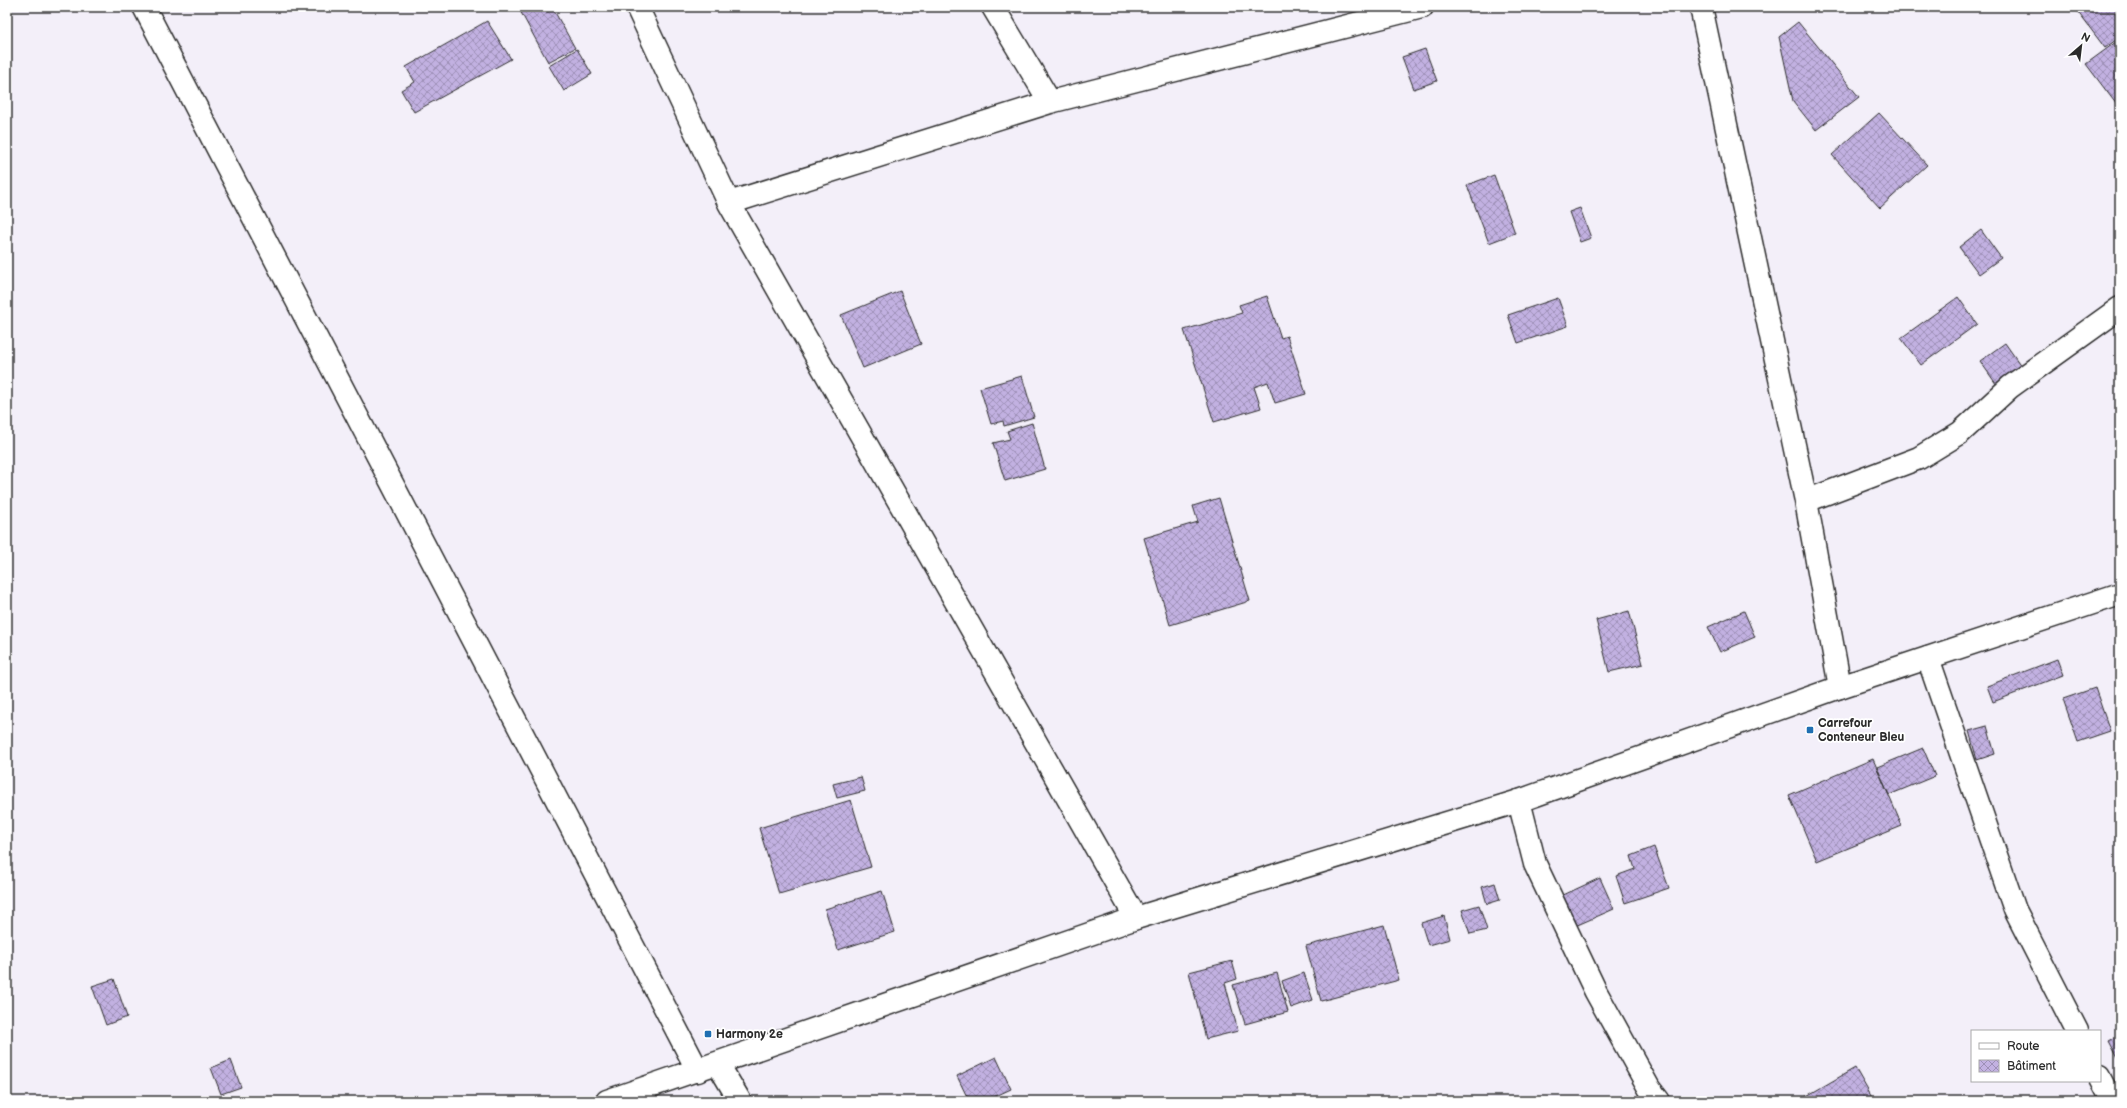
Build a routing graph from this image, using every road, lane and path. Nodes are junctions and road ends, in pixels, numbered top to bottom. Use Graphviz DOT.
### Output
graph roads {
  1 [pos="144,7"];
  2 [pos="637,7"];
  3 [pos="993,7"];
  4 [pos="1422,7"];
  5 [pos="1701,7"];
  6 [pos="1050,102"];
  7 [pos="729,203"];
  8 [pos="2120,308"];
  9 [pos="1806,501"];
  10 [pos="2120,594"];
  11 [pos="1928,658"];
  12 [pos="1840,688"];
  13 [pos="1519,801"];
  14 [pos="1136,918"];
  15 [pos="2076,1030"];
  16 [pos="708,1067"];
  17 [pos="2101,1078"];
  18 [pos="607,1101"];
  19 [pos="740,1101"];
  20 [pos="1658,1101"];
  21 [pos="2113,1101"];
  1 -- 16 [label="street"];
  2 -- 7 [label="street"];
  3 -- 6 [label="street"];
  4 -- 6 [label="street"];
  5 -- 9 [label="street"];
  6 -- 7 [label="street"];
  7 -- 14 [label="street"];
  8 -- 9 [label="street"];
  9 -- 12 [label="street"];
  10 -- 11 [label="street"];
  11 -- 12 [label="street"];
  11 -- 15 [label="street"];
  12 -- 13 [label="street"];
  13 -- 14 [label="street"];
  13 -- 20 [label="street"];
  14 -- 16 [label="street"];
  16 -- 18 [label="street"];
  16 -- 19 [label="street"];
  17 -- 21 [label="street"];
}
